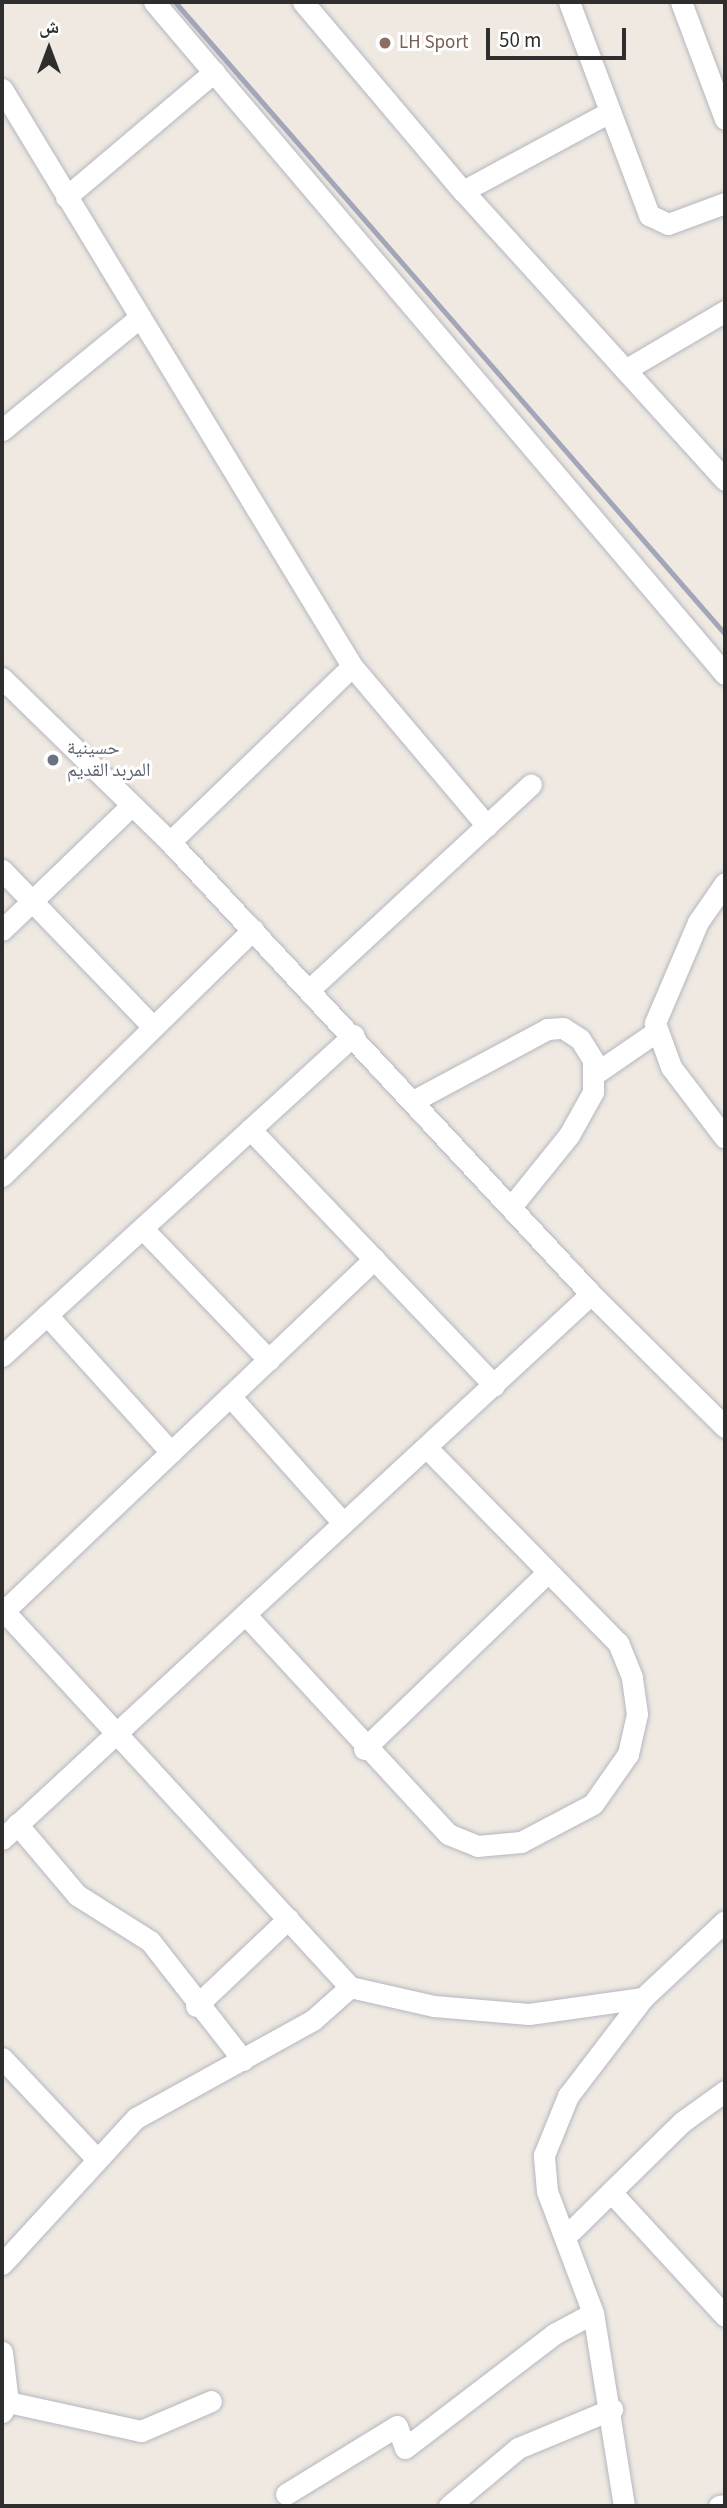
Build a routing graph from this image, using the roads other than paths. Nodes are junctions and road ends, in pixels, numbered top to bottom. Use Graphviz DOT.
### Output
graph roads {
  1 [pos="154,2"];
  2 [pos="303,2"];
  3 [pos="569,2"];
  4 [pos="681,2"];
  5 [pos="214,72"];
  6 [pos="2,89"];
  7 [pos="610,112"];
  8 [pos="725,119"];
  9 [pos="463,191"];
  10 [pos="66,197"];
  11 [pos="725,204"];
  12 [pos="725,311"];
  13 [pos="140,317"];
  14 [pos="625,370"];
  15 [pos="2,430"];
  16 [pos="725,480"];
  17 [pos="352,666"];
  18 [pos="725,674"];
  19 [pos="4,685"];
  20 [pos="531,784"];
  21 [pos="132,805"];
  22 [pos="487,825"];
  23 [pos="170,842"];
  24 [pos="2,870"];
  25 [pos="725,883"];
  26 [pos="31,901"];
  27 [pos="253,929"];
  28 [pos="2,930"];
  29 [pos="310,989"];
  30 [pos="153,1027"];
  31 [pos="657,1031"];
  32 [pos="353,1035"];
  33 [pos="596,1073"];
  34 [pos="413,1101"];
  35 [pos="250,1129"];
  36 [pos="725,1138"];
  37 [pos="2,1176"];
  38 [pos="511,1207"];
  39 [pos="142,1228"];
  40 [pos="374,1259"];
  41 [pos="591,1294"];
  42 [pos="47,1315"];
  43 [pos="2,1356"];
  44 [pos="269,1360"];
  45 [pos="494,1385"];
  46 [pos="230,1396"];
  47 [pos="725,1427"];
  48 [pos="426,1447"];
  49 [pos="171,1452"];
  50 [pos="343,1523"];
  51 [pos="546,1574"];
  52 [pos="3,1610"];
  53 [pos="245,1614"];
  54 [pos="116,1733"];
  55 [pos="364,1749"];
  56 [pos="9,1831"];
  57 [pos="288,1919"];
  58 [pos="725,1921"];
  59 [pos="350,1987"];
  60 [pos="643,1998"];
  61 [pos="196,2006"];
  62 [pos="2,2058"];
  63 [pos="243,2060"];
  64 [pos="725,2091"];
  65 [pos="95,2157"];
  66 [pos="611,2192"];
  67 [pos="566,2236"];
  68 [pos="2,2264"];
  69 [pos="593,2314"];
  70 [pos="725,2316"];
  71 [pos="2,2352"];
  72 [pos="211,2400"];
  73 [pos="5,2407"];
  74 [pos="612,2409"];
  75 [pos="286,2494"];
  76 [pos="725,2505"];
  77 [pos="449,2506"];
  78 [pos="624,2506"];
  79 [pos="719,2506"];
  1 -- 5 [label="street"];
  2 -- 9 [label="street"];
  3 -- 7 [label="street"];
  4 -- 8 [label="street"];
  5 -- 10 [label="street"];
  5 -- 18 [label="street"];
  6 -- 10 [label="street"];
  7 -- 9 [label="street"];
  7 -- 11 [label="street"];
  9 -- 14 [label="street"];
  10 -- 13 [label="street"];
  12 -- 14 [label="street"];
  13 -- 15 [label="street"];
  13 -- 17 [label="street"];
  14 -- 16 [label="street"];
  17 -- 22 [label="street"];
  17 -- 23 [label="street"];
  19 -- 21 [label="street"];
  20 -- 22 [label="street"];
  21 -- 23 [label="street"];
  21 -- 26 [label="street"];
  22 -- 29 [label="street"];
  23 -- 27 [label="street"];
  24 -- 26 [label="street"];
  25 -- 31 [label="street"];
  26 -- 28 [label="street"];
  26 -- 30 [label="street"];
  27 -- 29 [label="street"];
  27 -- 30 [label="street"];
  29 -- 32 [label="street"];
  30 -- 37 [label="street"];
  31 -- 33 [label="street"];
  31 -- 36 [label="street"];
  32 -- 34 [label="street"];
  32 -- 35 [label="street"];
  33 -- 34 [label="street"];
  33 -- 38 [label="street"];
  34 -- 38 [label="street"];
  35 -- 39 [label="street"];
  35 -- 40 [label="street"];
  38 -- 41 [label="street"];
  39 -- 42 [label="street"];
  39 -- 44 [label="street"];
  40 -- 44 [label="street"];
  40 -- 45 [label="street"];
  41 -- 45 [label="street"];
  41 -- 47 [label="street"];
  42 -- 43 [label="street"];
  42 -- 49 [label="street"];
  44 -- 46 [label="street"];
  45 -- 48 [label="street"];
  46 -- 49 [label="street"];
  46 -- 50 [label="street"];
  48 -- 50 [label="street"];
  48 -- 51 [label="street"];
  49 -- 52 [label="street"];
  50 -- 53 [label="street"];
  51 -- 55 [label="street"];
  51 -- 55 [label="street"];
  52 -- 54 [label="street"];
  53 -- 54 [label="street"];
  53 -- 55 [label="street"];
  54 -- 56 [label="street"];
  54 -- 57 [label="street"];
  56 -- 61 [label="street"];
  57 -- 59 [label="street"];
  57 -- 61 [label="street"];
  58 -- 60 [label="street"];
  59 -- 60 [label="street"];
  59 -- 63 [label="street"];
  60 -- 67 [label="street"];
  61 -- 63 [label="street"];
  62 -- 65 [label="street"];
  63 -- 65 [label="street"];
  64 -- 66 [label="street"];
  65 -- 68 [label="street"];
  66 -- 67 [label="street"];
  66 -- 70 [label="street"];
  67 -- 69 [label="street"];
  69 -- 74 [label="street"];
  69 -- 75 [label="street"];
  71 -- 73 [label="street"];
  72 -- 73 [label="street"];
  74 -- 77 [label="street"];
  74 -- 78 [label="street"];
  76 -- 79 [label="street"];
}
